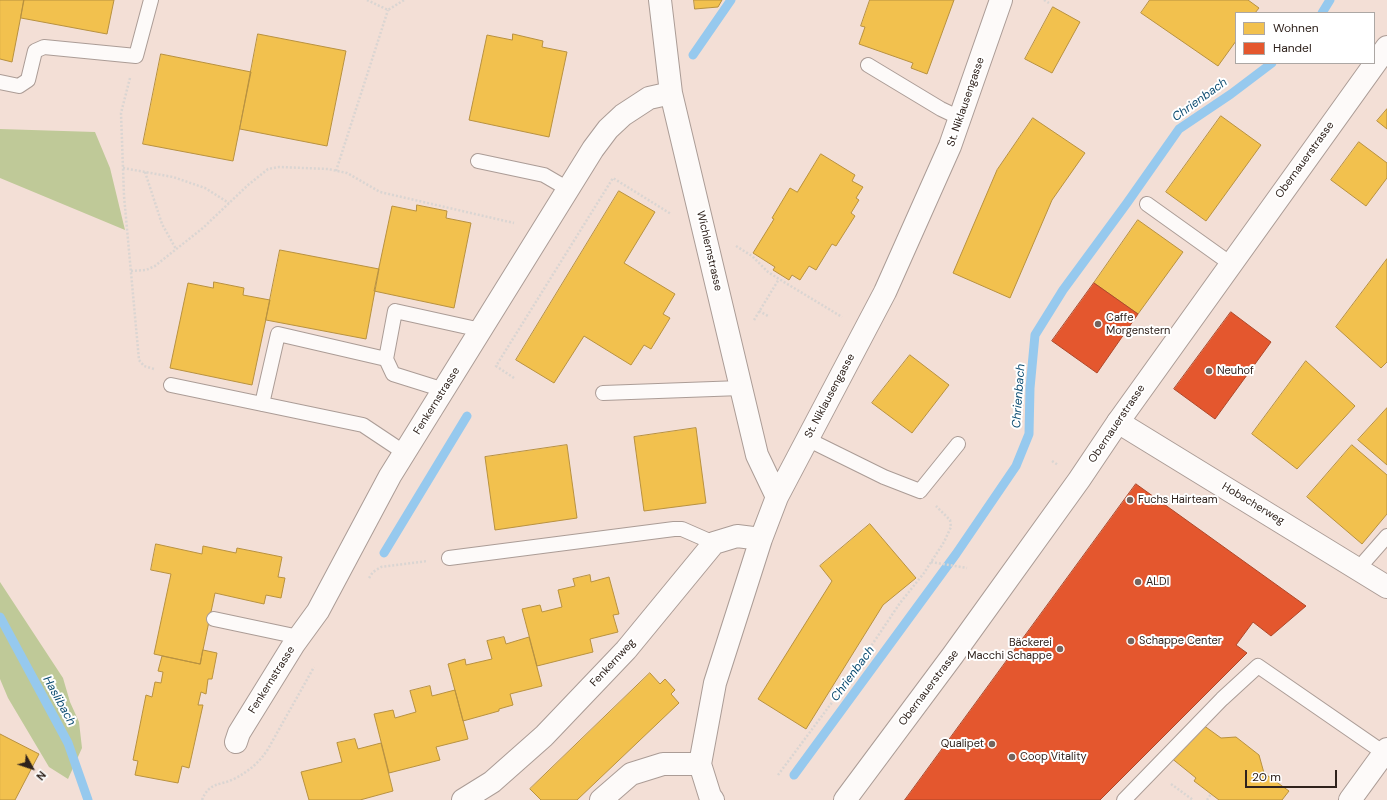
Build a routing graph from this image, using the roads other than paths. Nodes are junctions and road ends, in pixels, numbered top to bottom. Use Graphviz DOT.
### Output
graph roads {
  1 [pos="151,0"];
  2 [pos="660,0"];
  3 [pos="1000,0"];
  4 [pos="1387,48"];
  5 [pos="868,65"];
  6 [pos="0,82"];
  7 [pos="671,93"];
  8 [pos="960,118"];
  9 [pos="478,161"];
  10 [pos="568,189"];
  11 [pos="1147,204"];
  12 [pos="1231,264"];
  13 [pos="481,330"];
  14 [pos="386,359"];
  15 [pos="171,385"];
  16 [pos="741,388"];
  17 [pos="444,390"];
  18 [pos="603,393"];
  19 [pos="262,404"];
  20 [pos="1118,422"];
  21 [pos="807,439"];
  22 [pos="958,444"];
  23 [pos="405,453"];
  24 [pos="777,497"];
  25 [pos="1387,536"];
  26 [pos="761,539"];
  27 [pos="714,543"];
  28 [pos="449,558"];
  29 [pos="1358,569"];
  30 [pos="1387,587"];
  31 [pos="214,619"];
  32 [pos="299,637"];
  33 [pos="236,742"];
  34 [pos="1386,751"];
  35 [pos="700,764"];
  36 [pos="463,800"];
  37 [pos="601,800"];
  38 [pos="713,800"];
  39 [pos="846,800"];
  40 [pos="1124,800"];
  41 [pos="1350,800"];
  1 -- 6 [label="lane"];
  2 -- 7 [label="street, Wichlernstrasse"];
  3 -- 8 [label="street, St. Niklausengasse"];
  4 -- 12 [label="street, Obernauerstrasse"];
  5 -- 8 [label="lane"];
  7 -- 10 [label="street, Fenkernstrasse"];
  7 -- 16 [label="street, Wichlernstrasse"];
  8 -- 21 [label="street, St. Niklausengasse"];
  9 -- 10 [label="lane"];
  10 -- 13 [label="street, Fenkernstrasse"];
  11 -- 12 [label="lane"];
  12 -- 20 [label="street, Obernauerstrasse"];
  13 -- 14 [label="lane"];
  13 -- 17 [label="street, Fenkernstrasse"];
  14 -- 17 [label="lane"];
  14 -- 19 [label="lane"];
  15 -- 19 [label="lane"];
  16 -- 18 [label="lane"];
  16 -- 24 [label="street, Wichlernstrasse"];
  17 -- 23 [label="street, Fenkernstrasse"];
  19 -- 23 [label="lane"];
  20 -- 29 [label="street, Hobacherweg"];
  20 -- 39 [label="street, Obernauerstrasse"];
  21 -- 22 [label="lane"];
  21 -- 24 [label="street, St. Niklausengasse"];
  23 -- 32 [label="street, Fenkernstrasse"];
  24 -- 26 [label="street, St. Niklausengasse"];
  25 -- 29 [label="lane"];
  26 -- 27 [label="street"];
  26 -- 35 [label="street, St. Niklausengasse"];
  27 -- 28 [label="lane"];
  27 -- 36 [label="street, Fenkernweg"];
  29 -- 30 [label="street, Hobacherweg"];
  31 -- 32 [label="lane"];
  32 -- 33 [label="street, Fenkernstrasse"];
  34 -- 40 [label="lane"];
  34 -- 41 [label="street"];
  35 -- 37 [label="street"];
  35 -- 38 [label="street, St. Niklausengasse"];
}
